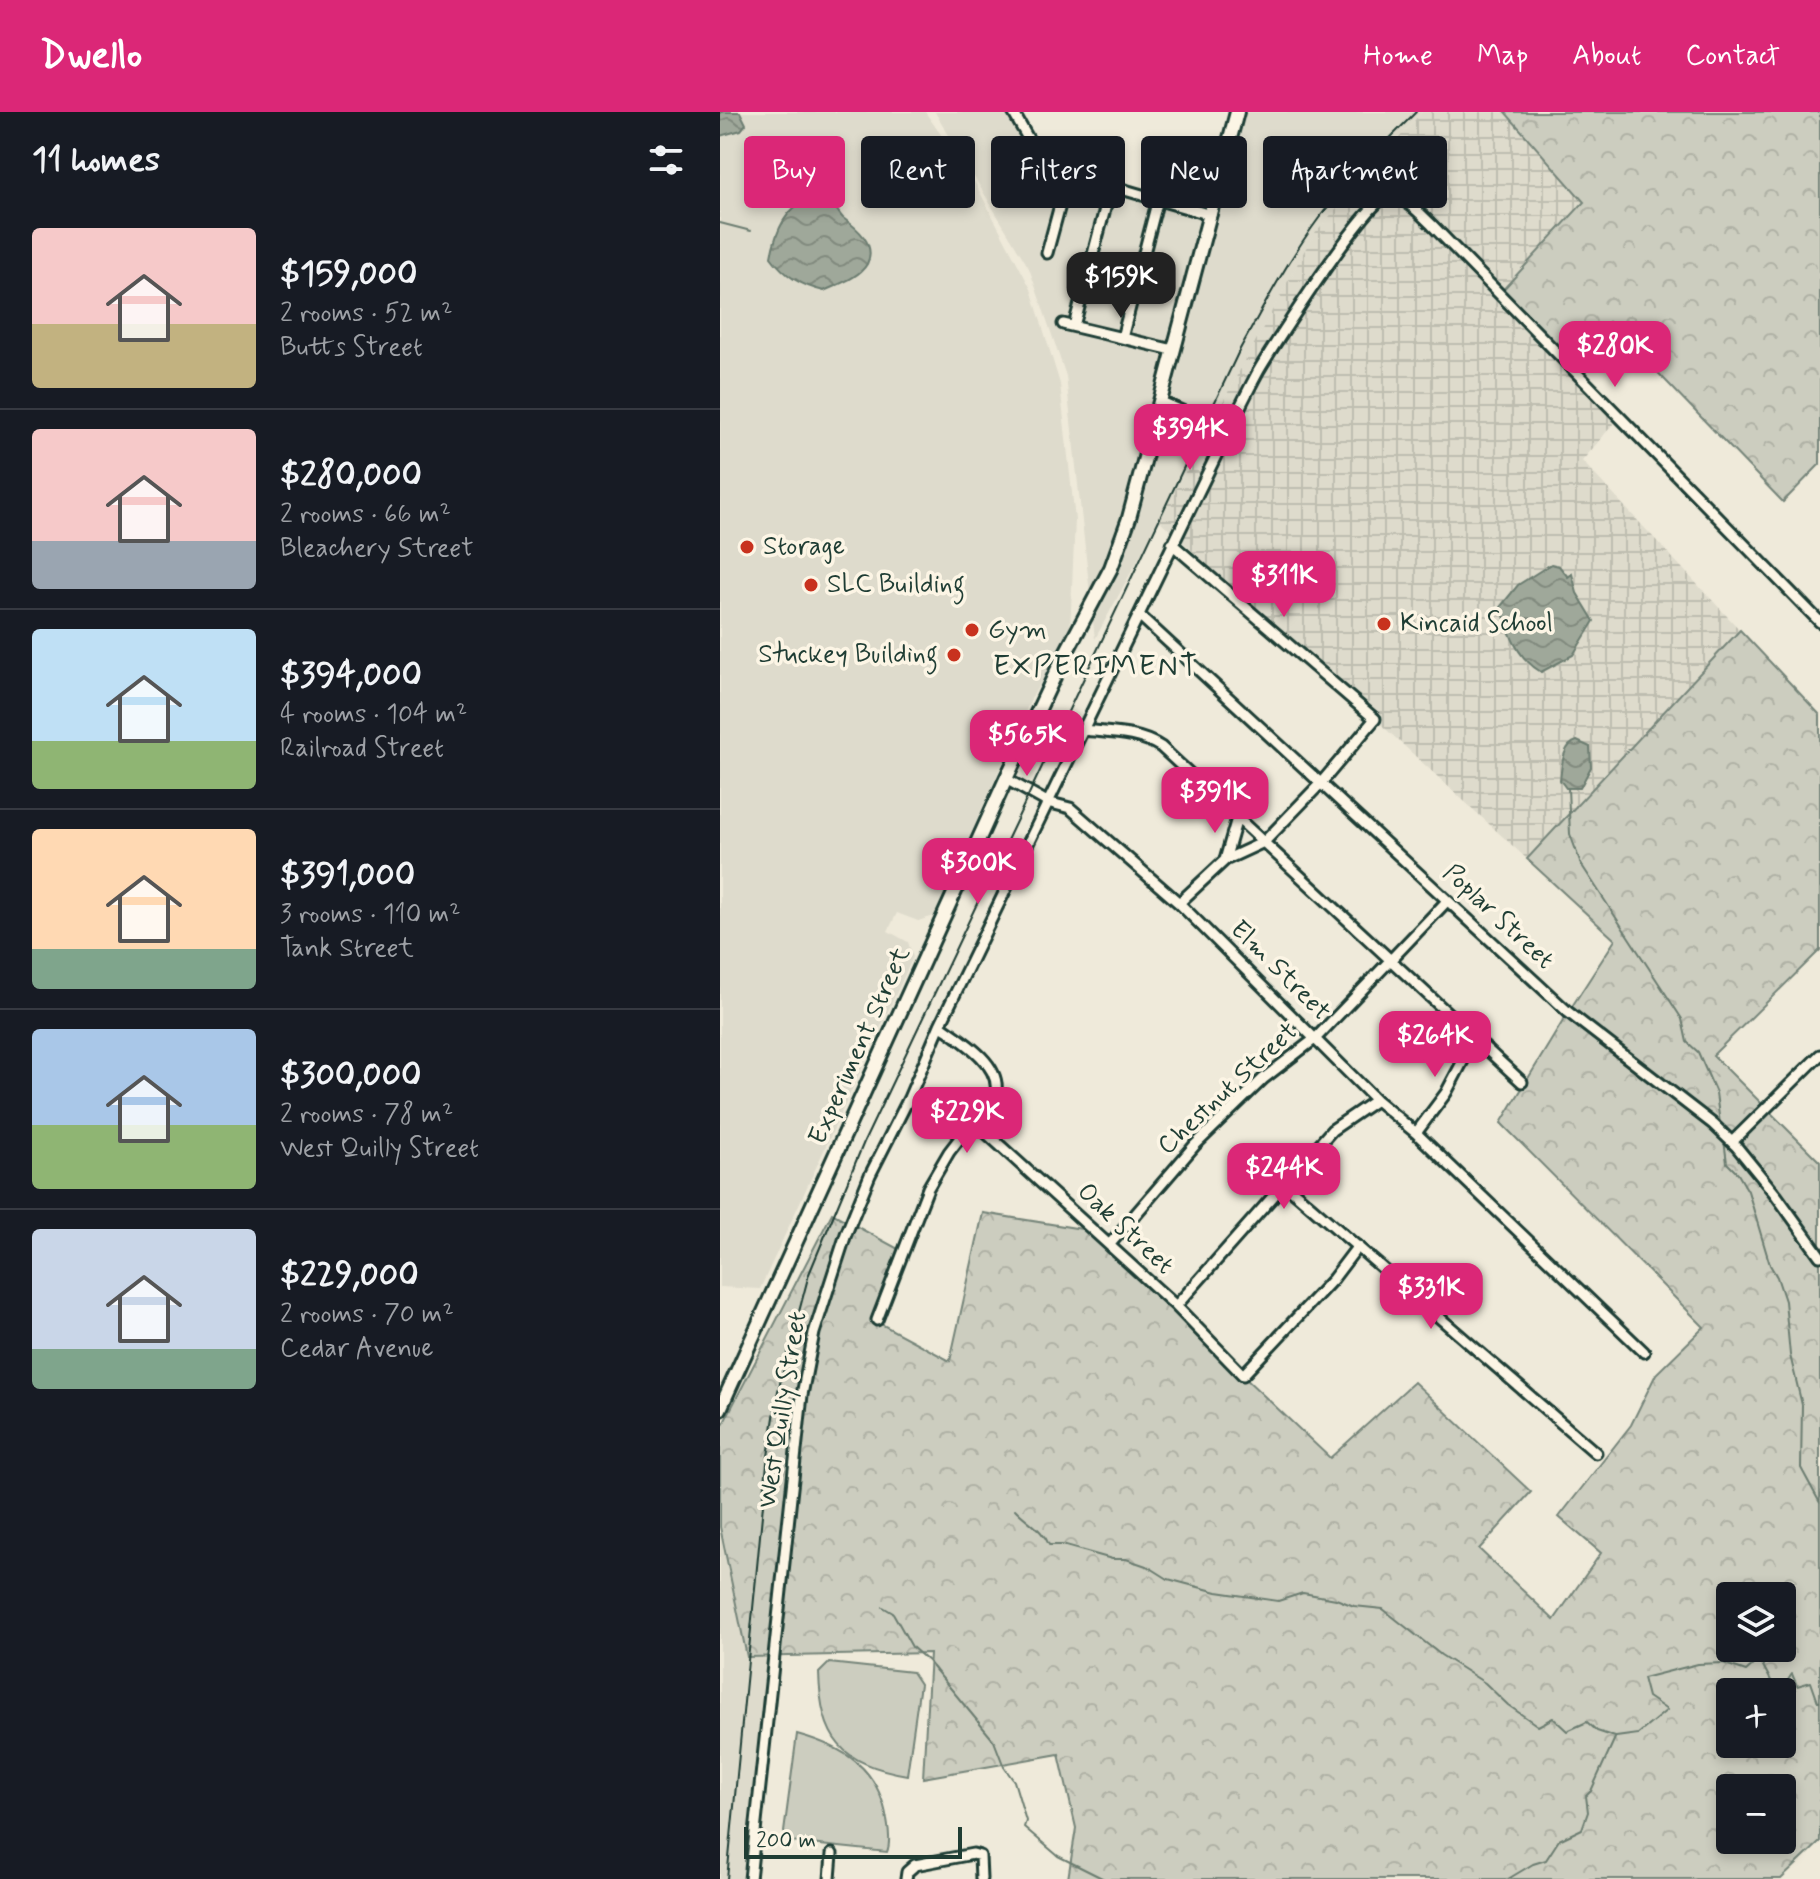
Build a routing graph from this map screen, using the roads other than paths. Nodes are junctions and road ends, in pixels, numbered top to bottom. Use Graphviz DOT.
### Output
graph roads {
  1 [pos="1013,112"];
  2 [pos="1232,113"];
  3 [pos="1027,136"];
  4 [pos="1059,208"];
  5 [pos="1105,208"];
  6 [pos="1156,208"];
  7 [pos="1188,208"];
  8 [pos="1211,215"];
  9 [pos="1047,253"];
  10 [pos="1063,324"];
  11 [pos="1074,326"];
  12 [pos="1122,338"];
  13 [pos="1173,350"];
  14 [pos="1161,402"];
  15 [pos="1228,431"];
  16 [pos="1172,544"];
  17 [pos="1139,615"];
  18 [pos="1820,622"];
  19 [pos="1083,730"];
  20 [pos="1006,779"];
  21 [pos="1321,783"];
  22 [pos="1048,803"];
  23 [pos="1237,818"];
  24 [pos="1264,842"];
  25 [pos="1225,860"];
  26 [pos="1447,901"];
  27 [pos="1179,903"];
  28 [pos="1393,960"];
  29 [pos="940,1025"];
  30 [pos="1316,1038"];
  31 [pos="1475,1038"];
  32 [pos="1820,1055"];
  33 [pos="1522,1082"];
  34 [pos="1376,1100"];
  35 [pos="972,1120"];
  36 [pos="1416,1133"];
  37 [pos="1732,1142"];
  38 [pos="1285,1184"];
  39 [pos="1110,1244"];
  40 [pos="1358,1246"];
  41 [pos="1820,1256"];
  42 [pos="1176,1306"];
  43 [pos="877,1320"];
  44 [pos="1644,1352"];
  45 [pos="720,1409"];
  46 [pos="1596,1453"];
  47 [pos="832,1854"];
  48 [pos="750,1879"];
  49 [pos="830,1879"];
  50 [pos="906,1879"];
  51 [pos="981,1879"];
  1 -- 3 [label="street"];
  2 -- 8 [label="main road, Experiment Street"];
  4 -- 9 [label="street"];
  5 -- 11 [label="street"];
  6 -- 12 [label="street"];
  7 -- 8 [label="street"];
  8 -- 13 [label="main road, Experiment Street"];
  10 -- 11 [label="street"];
  11 -- 12 [label="street"];
  12 -- 13 [label="street"];
  13 -- 14 [label="main road, Experiment Street"];
  14 -- 15 [label="street"];
  14 -- 20 [label="main road, Experiment Street"];
  15 -- 16 [label="street, West Quilly Street"];
  15 -- 18 [label="street, West Quilly Street"];
  16 -- 17 [label="street, West Quilly Street"];
  16 -- 21 [label="street"];
  17 -- 19 [label="street, West Quilly Street"];
  17 -- 21 [label="street, Poplar Street"];
  19 -- 22 [label="street, West Quilly Street"];
  19 -- 23 [label="street"];
  20 -- 22 [label="street, Elm Street"];
  20 -- 45 [label="main road, Experiment Street"];
  21 -- 24 [label="street"];
  21 -- 26 [label="street, Poplar Street"];
  22 -- 27 [label="street, Elm Street"];
  22 -- 29 [label="street, West Quilly Street"];
  23 -- 24 [label="street"];
  23 -- 25 [label="street"];
  24 -- 25 [label="street"];
  24 -- 28 [label="street"];
  25 -- 27 [label="street"];
  26 -- 28 [label="street, Chestnut Street"];
  26 -- 37 [label="street, Poplar Street"];
  27 -- 30 [label="street, Elm Street"];
  28 -- 30 [label="street, Chestnut Street"];
  28 -- 31 [label="street"];
  29 -- 35 [label="street"];
  29 -- 48 [label="street, West Quilly Street"];
  30 -- 34 [label="street, Elm Street"];
  30 -- 39 [label="street, Chestnut Street"];
  31 -- 33 [label="street"];
  31 -- 36 [label="street"];
  32 -- 37 [label="street"];
  34 -- 36 [label="street, Elm Street"];
  34 -- 38 [label="street"];
  35 -- 39 [label="street, Oak Street"];
  35 -- 43 [label="street"];
  36 -- 44 [label="street, Elm Street"];
  37 -- 41 [label="street, Poplar Street"];
  38 -- 40 [label="street"];
  38 -- 42 [label="street"];
  39 -- 42 [label="street, Oak Street"];
  40 -- 42 [label="street, Oak Street"];
  40 -- 46 [label="street"];
  47 -- 49 [label="street"];
  50 -- 51 [label="street"];
}
